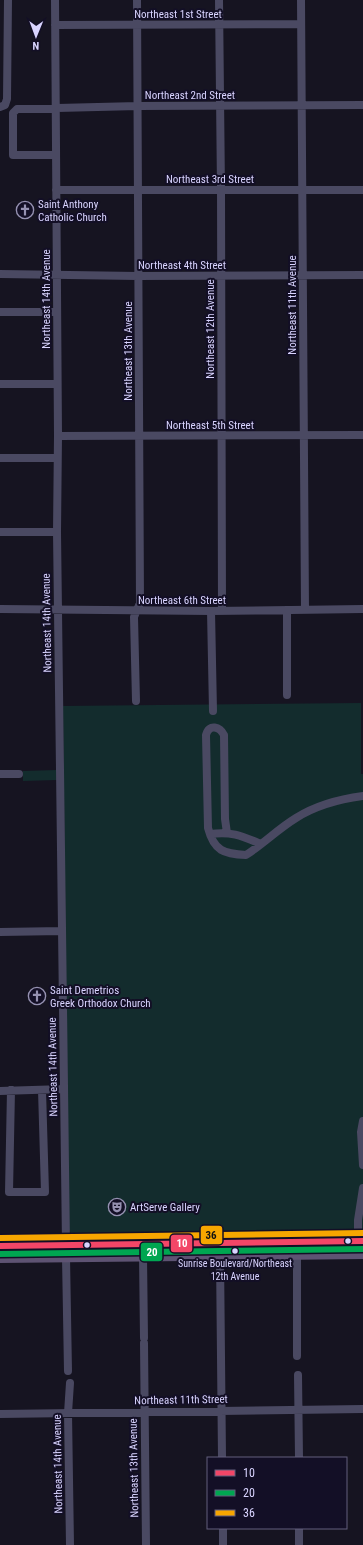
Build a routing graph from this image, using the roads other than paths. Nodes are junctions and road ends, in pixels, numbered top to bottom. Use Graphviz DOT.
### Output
graph roads {
  1 [pos="8,0"];
  2 [pos="55,0"];
  3 [pos="138,0"];
  4 [pos="219,0"];
  5 [pos="301,0"];
  6 [pos="219,24"];
  7 [pos="301,24"];
  8 [pos="55,25"];
  9 [pos="138,25"];
  10 [pos="363,105"];
  11 [pos="3,106"];
  12 [pos="138,106"];
  13 [pos="220,106"];
  14 [pos="302,106"];
  15 [pos="56,108"];
  16 [pos="56,155"];
  17 [pos="56,190"];
  18 [pos="138,190"];
  19 [pos="221,190"];
  20 [pos="302,190"];
  21 [pos="363,190"];
  22 [pos="0,274"];
  23 [pos="56,274"];
  24 [pos="363,275"];
  25 [pos="138,276"];
  26 [pos="221,276"];
  27 [pos="303,276"];
  28 [pos="0,312"];
  29 [pos="56,312"];
  30 [pos="0,384"];
  31 [pos="57,384"];
  32 [pos="363,435"];
  33 [pos="58,436"];
  34 [pos="139,436"];
  35 [pos="221,436"];
  36 [pos="304,436"];
  37 [pos="0,458"];
  38 [pos="58,458"];
  39 [pos="0,532"];
  40 [pos="57,532"];
  41 [pos="0,609"];
  42 [pos="58,610"];
  43 [pos="137,610"];
  44 [pos="287,610"];
  45 [pos="305,610"];
  46 [pos="363,610"];
  47 [pos="211,611"];
  48 [pos="222,611"];
  49 [pos="287,695"];
  50 [pos="136,701"];
  51 [pos="213,710"];
  52 [pos="0,774"];
  53 [pos="20,774"];
  54 [pos="363,796"];
  55 [pos="227,833"];
  56 [pos="210,834"];
  57 [pos="250,839"];
  58 [pos="261,844"];
  59 [pos="249,853"];
  60 [pos="62,931"];
  61 [pos="0,932"];
  62 [pos="64,1089"];
  63 [pos="10,1090"];
  64 [pos="42,1090"];
  65 [pos="0,1091"];
  66 [pos="363,1121"];
  67 [pos="363,1165"];
  68 [pos="363,1188"];
  69 [pos="363,1196"];
  70 [pos="239,1243"];
  71 [pos="361,1244"];
  72 [pos="66,1245"];
  73 [pos="0,1246"];
  74 [pos="297,1254"];
  75 [pos="358,1254"];
  76 [pos="143,1256"];
  77 [pos="220,1256"];
  78 [pos="66,1257"];
  79 [pos="0,1258"];
  80 [pos="298,1356"];
  81 [pos="68,1371"];
  82 [pos="298,1375"];
  83 [pos="70,1383"];
  84 [pos="363,1409"];
  85 [pos="222,1410"];
  86 [pos="299,1410"];
  87 [pos="145,1412"];
  88 [pos="68,1413"];
  89 [pos="0,1414"];
  90 [pos="222,1457"];
  91 [pos="299,1457"];
  92 [pos="223,1529"];
  93 [pos="299,1529"];
  94 [pos="70,1545"];
  95 [pos="146,1545"];
  96 [pos="223,1545"];
  97 [pos="299,1545"];
  1 -- 11 [label="street"];
  2 -- 8 [label="street, Northeast 14th Avenue"];
  3 -- 9 [label="street, Northeast 13th Avenue"];
  4 -- 6 [label="street, Northeast 12th Avenue"];
  5 -- 7 [label="street, Northeast 11th Avenue"];
  6 -- 7 [label="street, Northeast 1st Street"];
  6 -- 9 [label="street, Northeast 1st Street"];
  6 -- 13 [label="street, Northeast 12th Avenue"];
  7 -- 14 [label="street, Northeast 11th Avenue"];
  8 -- 9 [label="street, Northeast 1st Street"];
  8 -- 15 [label="street, Northeast 14th Avenue"];
  9 -- 12 [label="street, Northeast 13th Avenue"];
  10 -- 14 [label="street, Northeast 2nd Street"];
  12 -- 13 [label="street, Northeast 2nd Street"];
  12 -- 15 [label="street, Northeast 2nd Street"];
  12 -- 18 [label="street, Northeast 13th Avenue"];
  13 -- 14 [label="street, Northeast 2nd Street"];
  13 -- 19 [label="street, Northeast 12th Avenue"];
  14 -- 20 [label="street, Northeast 11th Avenue"];
  15 -- 16 [label="street, Northeast 14th Avenue"];
  15 -- 16 [label="street, Northeast 2nd Street"];
  16 -- 17 [label="street, Northeast 14th Avenue"];
  17 -- 18 [label="street, Northeast 3rd Street"];
  17 -- 23 [label="street, Northeast 14th Avenue"];
  18 -- 19 [label="street, Northeast 3rd Street"];
  18 -- 25 [label="street, Northeast 13th Avenue"];
  19 -- 20 [label="street, Northeast 3rd Street"];
  19 -- 26 [label="street, Northeast 12th Avenue"];
  20 -- 21 [label="street, Northeast 3rd Street"];
  20 -- 27 [label="street, Northeast 11th Avenue"];
  22 -- 23 [label="street, Northeast 4th Street"];
  23 -- 25 [label="street, Northeast 4th Street"];
  23 -- 29 [label="street, Northeast 14th Avenue"];
  24 -- 27 [label="street, Northeast 4th Street"];
  25 -- 26 [label="street, Northeast 4th Street"];
  25 -- 34 [label="street, Northeast 13th Avenue"];
  26 -- 27 [label="street, Northeast 4th Street"];
  26 -- 35 [label="street, Northeast 12th Avenue"];
  27 -- 36 [label="street, Northeast 11th Avenue"];
  28 -- 29 [label="street"];
  29 -- 31 [label="street, Northeast 14th Avenue"];
  30 -- 31 [label="street"];
  31 -- 33 [label="street, Northeast 14th Avenue"];
  32 -- 36 [label="street, Northeast 5th Street"];
  33 -- 34 [label="street, Northeast 5th Street"];
  33 -- 38 [label="street, Northeast 14th Avenue"];
  34 -- 35 [label="street, Northeast 5th Street"];
  34 -- 43 [label="street, Northeast 13th Avenue"];
  35 -- 36 [label="street, Northeast 5th Street"];
  35 -- 48 [label="street, Northeast 12th Avenue"];
  36 -- 45 [label="street, Northeast 11th Avenue"];
  37 -- 38 [label="street"];
  38 -- 40 [label="street, Northeast 14th Avenue"];
  39 -- 40 [label="street"];
  40 -- 42 [label="street, Northeast 14th Avenue"];
  41 -- 42 [label="street, Northeast 6th Street"];
  42 -- 43 [label="street, Northeast 6th Street"];
  42 -- 60 [label="street, Northeast 14th Avenue"];
  43 -- 47 [label="street, Northeast 6th Street"];
  43 -- 50 [label="street, Northeast 13th Avenue"];
  44 -- 45 [label="street, Northeast 6th Street"];
  44 -- 48 [label="street, Northeast 6th Street"];
  44 -- 49 [label="street"];
  45 -- 46 [label="street, Northeast 6th Street"];
  47 -- 48 [label="street, Northeast 6th Street"];
  47 -- 51 [label="street"];
  52 -- 53 [label="street"];
  54 -- 58 [label="street"];
  55 -- 56 [label="street"];
  55 -- 56 [label="street"];
  55 -- 57 [label="street"];
  56 -- 59 [label="street"];
  57 -- 58 [label="street"];
  57 -- 59 [label="street"];
  58 -- 59 [label="street"];
  60 -- 61 [label="street"];
  60 -- 62 [label="street, Northeast 14th Avenue"];
  62 -- 64 [label="street"];
  62 -- 72 [label="street, Northeast 14th Avenue"];
  63 -- 64 [label="street"];
  63 -- 64 [label="street"];
  63 -- 65 [label="street"];
  66 -- 67 [label="street"];
  68 -- 69 [label="street"];
  69 -- 71 [label="street"];
  70 -- 71 [label="main road"];
  70 -- 72 [label="main road"];
  70 -- 77 [label="main road"];
  71 -- 75 [label="main road"];
  72 -- 73 [label="main road"];
  74 -- 75 [label="main road"];
  74 -- 77 [label="main road"];
  74 -- 80 [label="street"];
  76 -- 77 [label="main road"];
  76 -- 78 [label="main road"];
  76 -- 87 [label="street, Northeast 13th Avenue"];
  77 -- 85 [label="street"];
  78 -- 79 [label="main road"];
  78 -- 81 [label="street"];
  82 -- 86 [label="street"];
  83 -- 88 [label="street, Northeast 14th Avenue"];
  84 -- 86 [label="street, Northeast 11th Street"];
  85 -- 86 [label="street, Northeast 11th Street"];
  85 -- 87 [label="street, Northeast 11th Street"];
  85 -- 90 [label="street"];
  86 -- 91 [label="street"];
  87 -- 88 [label="street, Northeast 11th Street"];
  87 -- 95 [label="street, Northeast 13th Avenue"];
  88 -- 89 [label="street, Northeast 11th Street"];
  88 -- 94 [label="street, Northeast 14th Avenue"];
  92 -- 96 [label="street"];
  93 -- 97 [label="street"];
}
